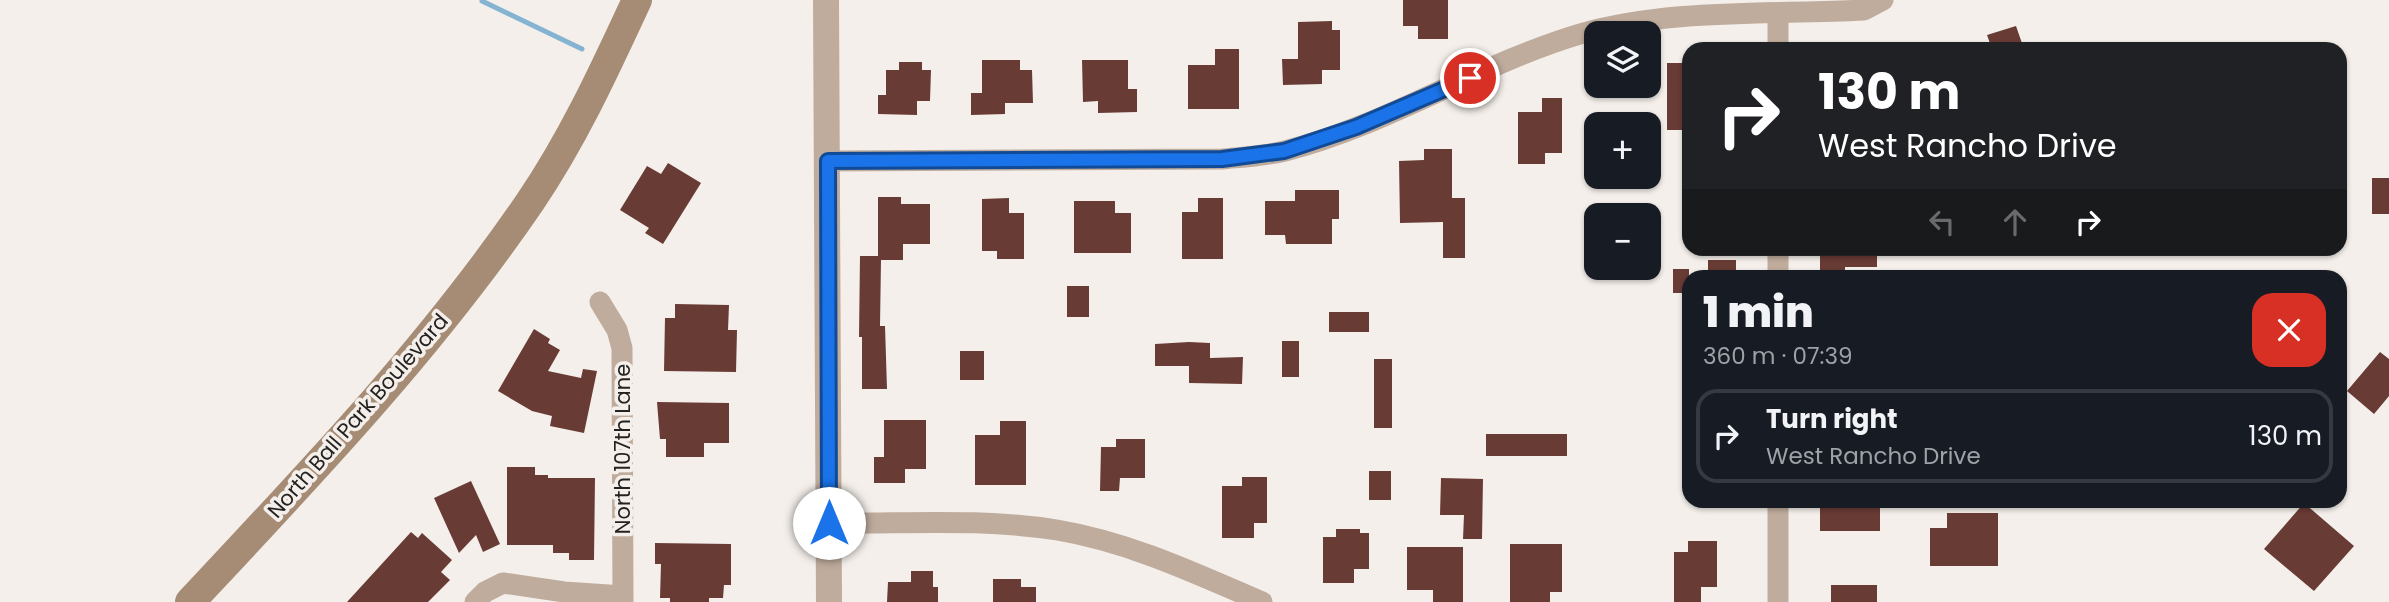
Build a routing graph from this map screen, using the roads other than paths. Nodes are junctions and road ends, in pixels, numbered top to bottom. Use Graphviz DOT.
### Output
graph roads {
  1 [pos="637,0"];
  2 [pos="826,0"];
  3 [pos="1883,0"];
  4 [pos="1778,15"];
  5 [pos="1778,42"];
  6 [pos="828,161"];
  7 [pos="600,302"];
  8 [pos="1778,508"];
  9 [pos="829,523"];
  10 [pos="623,599"];
  11 [pos="190,602"];
  12 [pos="475,602"];
  13 [pos="829,602"];
  14 [pos="1262,602"];
  15 [pos="1778,602"];
  1 -- 11 [label="main road, North Ball Park Boulevard"];
  2 -- 6 [label="street"];
  3 -- 4 [label="street"];
  4 -- 5 [label="street"];
  4 -- 6 [label="street"];
  6 -- 9 [label="street"];
  7 -- 10 [label="street, North 107th Lane"];
  8 -- 15 [label="street"];
  9 -- 13 [label="street"];
  9 -- 14 [label="street"];
  10 -- 12 [label="street"];
}
